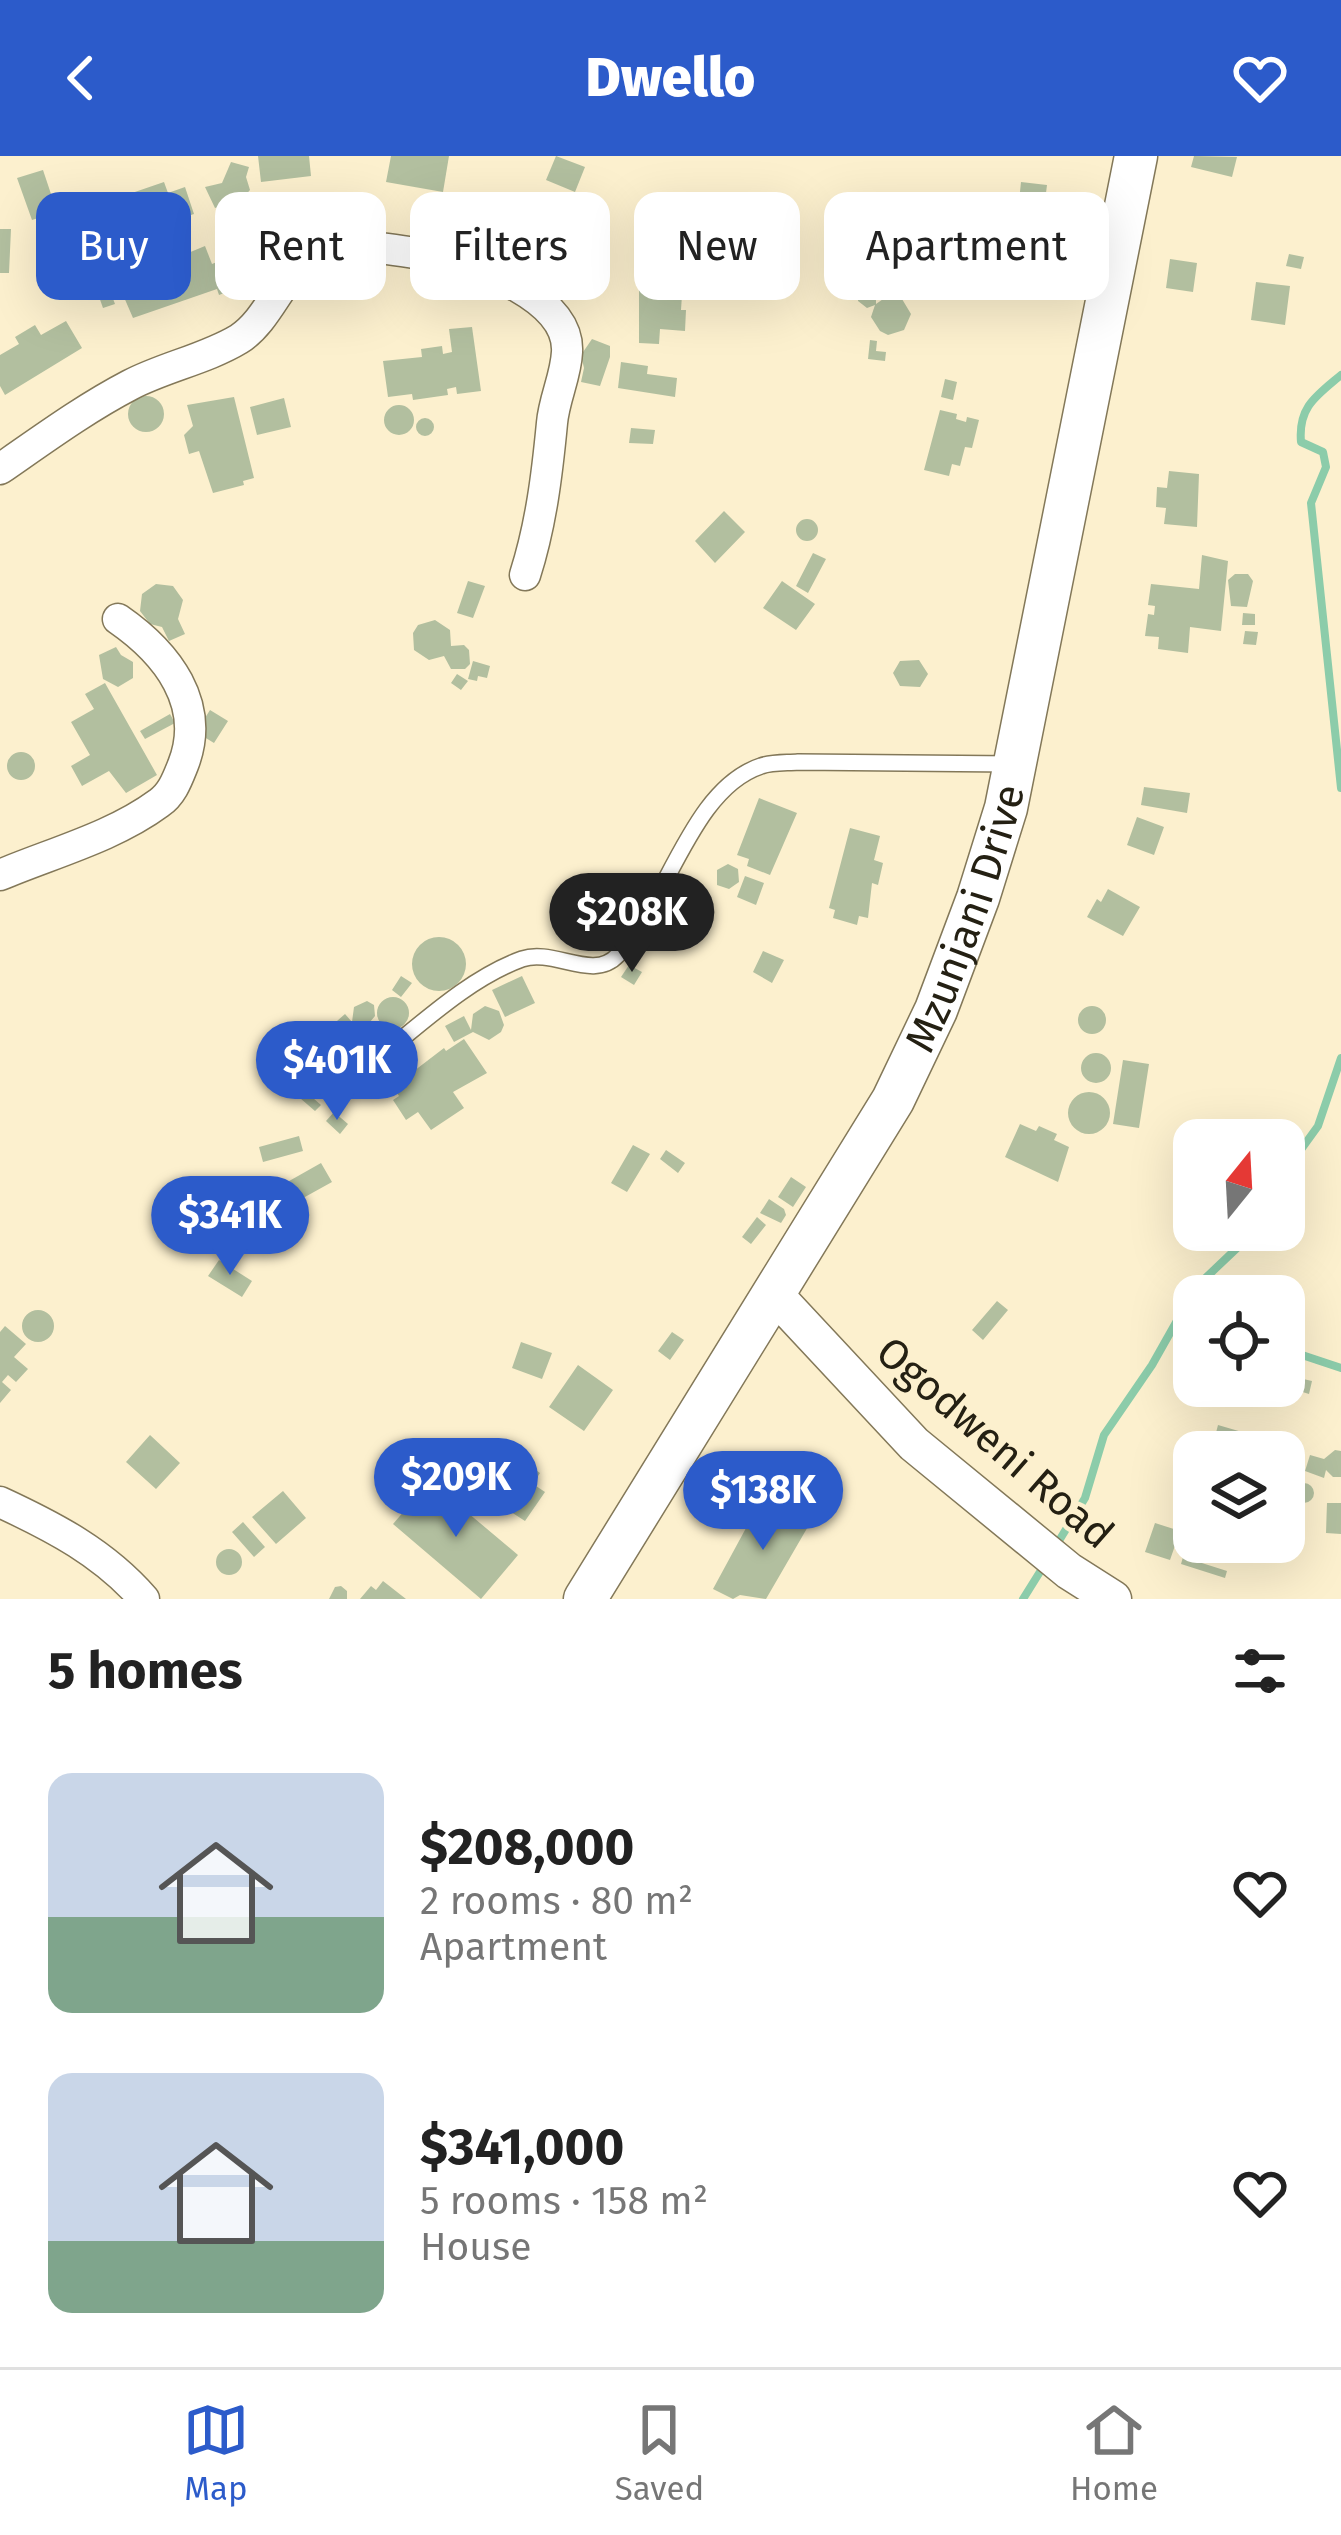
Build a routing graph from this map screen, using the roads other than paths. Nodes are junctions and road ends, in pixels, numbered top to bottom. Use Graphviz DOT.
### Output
graph roads {
  1 [pos="1136,156"];
  2 [pos="0,469"];
  3 [pos="525,575"];
  4 [pos="118,619"];
  5 [pos="1015,764"];
  6 [pos="0,875"];
  7 [pos="363,1070"];
  8 [pos="775,1295"];
  9 [pos="0,1502"];
  10 [pos="1102,1594"];
  11 [pos="144,1599"];
  12 [pos="586,1599"];
  1 -- 5 [label="main road, Mzunjani Drive"];
  2 -- 3 [label="street"];
  4 -- 6 [label="street"];
  5 -- 7 [label="lane"];
  5 -- 8 [label="main road, Mzunjani Drive"];
  8 -- 10 [label="street, Ogodweni Road"];
  8 -- 12 [label="main road, Mzunjani Drive"];
  9 -- 11 [label="street"];
}
